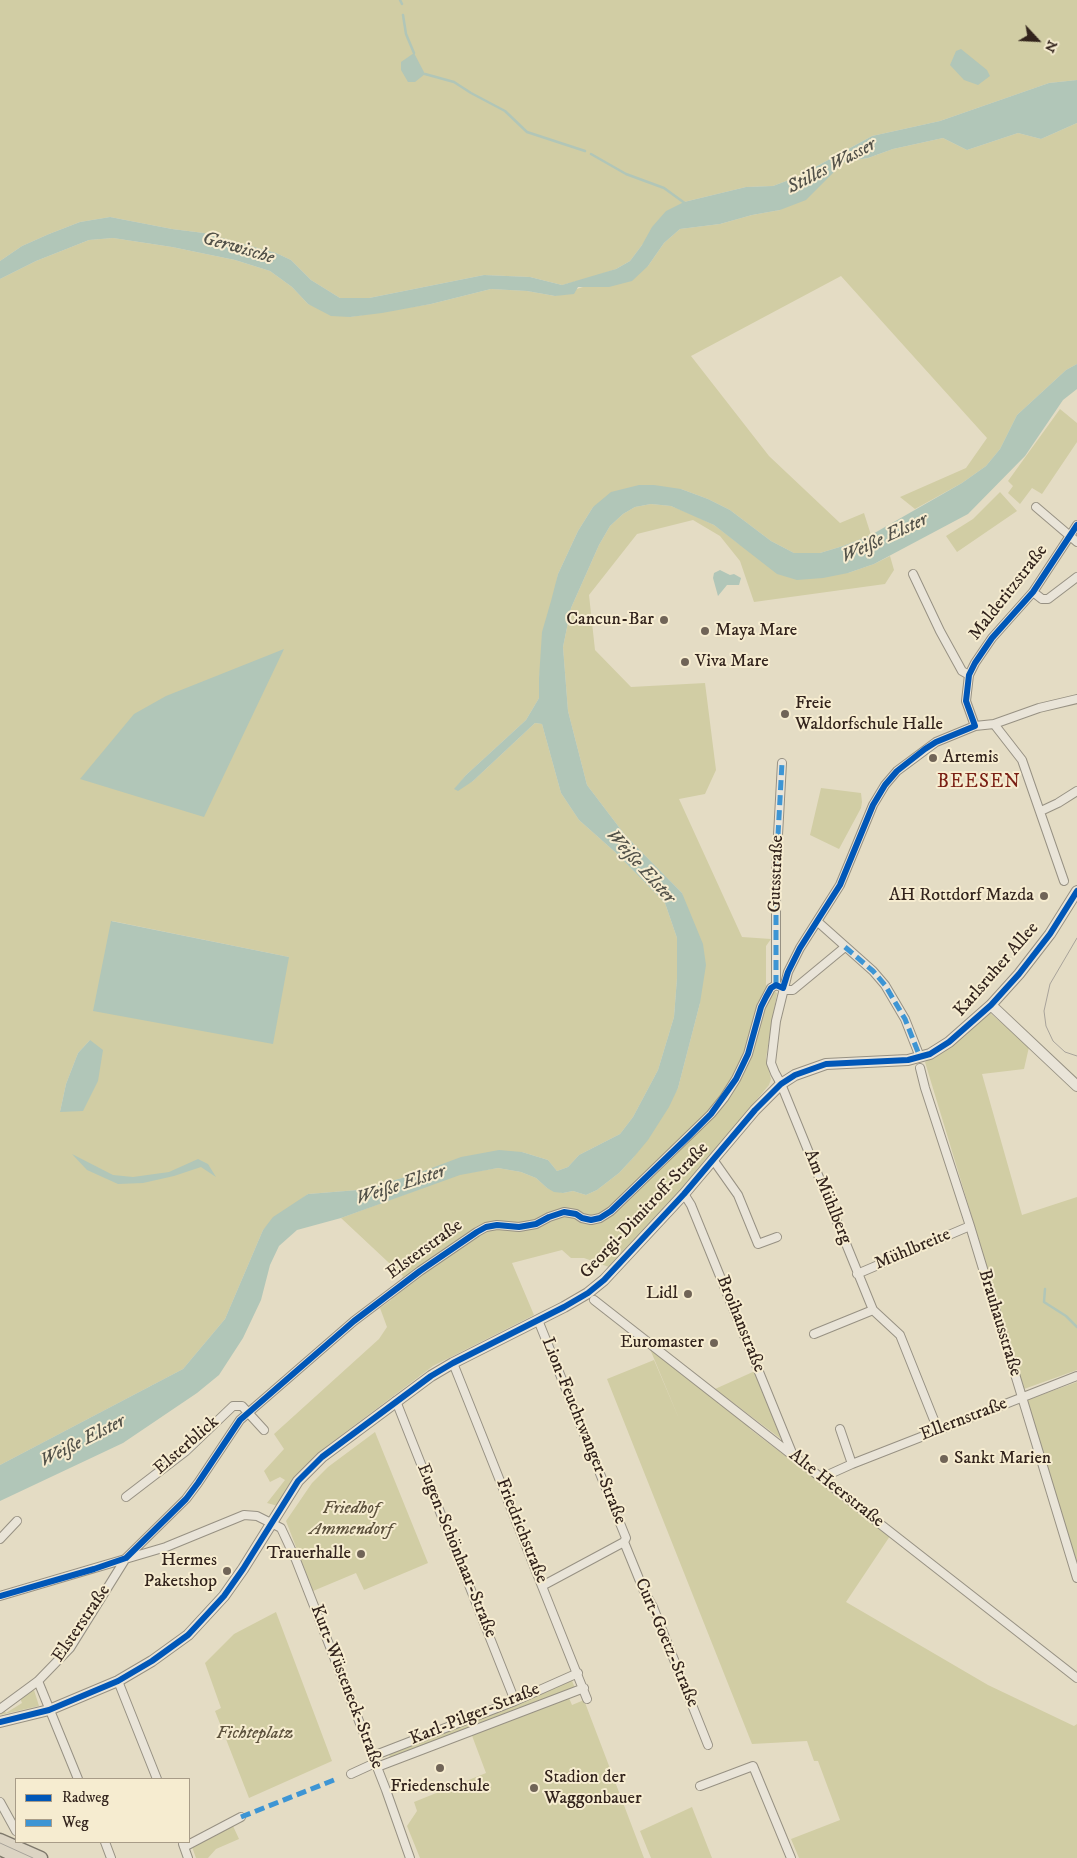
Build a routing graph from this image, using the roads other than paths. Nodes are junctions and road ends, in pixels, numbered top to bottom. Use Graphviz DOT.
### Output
graph roads {
  1 [pos="1036,507"];
  2 [pos="1077,525"];
  3 [pos="1073,539"];
  4 [pos="913,574"];
  5 [pos="1077,577"];
  6 [pos="1033,592"];
  7 [pos="969,675"];
  8 [pos="1077,699"];
  9 [pos="994,724"];
  10 [pos="975,726"];
  11 [pos="782,763"];
  12 [pos="1077,791"];
  13 [pos="1040,811"];
  14 [pos="1064,880"];
  15 [pos="1077,891"];
  16 [pos="818,922"];
  17 [pos="845,947"];
  18 [pos="780,987"];
  19 [pos="991,1005"];
  20 [pos="918,1052"];
  21 [pos="920,1068"];
  22 [pos="781,1084"];
  23 [pos="1077,1086"];
  24 [pos="714,1161"];
  25 [pos="684,1194"];
  26 [pos="970,1226"];
  27 [pos="777,1237"];
  28 [pos="857,1274"];
  29 [pos="594,1300"];
  30 [pos="873,1310"];
  31 [pos="538,1320"];
  32 [pos="814,1334"];
  33 [pos="453,1363"];
  34 [pos="1077,1376"];
  35 [pos="1021,1398"];
  36 [pos="396,1401"];
  37 [pos="248,1413"];
  38 [pos="840,1429"];
  39 [pos="264,1430"];
  40 [pos="938,1430"];
  41 [pos="792,1455"];
  42 [pos="852,1464"];
  43 [pos="821,1478"];
  44 [pos="126,1497"];
  45 [pos="17,1521"];
  46 [pos="272,1522"];
  47 [pos="0,1539"];
  48 [pos="624,1542"];
  49 [pos="126,1558"];
  50 [pos="1077,1578"];
  51 [pos="542,1586"];
  52 [pos="0,1596"];
  53 [pos="578,1673"];
  54 [pos="1077,1678"];
  55 [pos="118,1681"];
  56 [pos="38,1682"];
  57 [pos="584,1688"];
  58 [pos="588,1699"];
  59 [pos="515,1701"];
  60 [pos="0,1709"];
  61 [pos="49,1710"];
  62 [pos="0,1722"];
  63 [pos="708,1744"];
  64 [pos="375,1762"];
  65 [pos="351,1774"];
  66 [pos="78,1778"];
  67 [pos="157,1778"];
  68 [pos="700,1786"];
  69 [pos="0,1802"];
  70 [pos="241,1817"];
  71 [pos="15,1829"];
  72 [pos="0,1840"];
  73 [pos="190,1841"];
  74 [pos="105,1843"];
  75 [pos="183,1844"];
  76 [pos="0,1849"];
  77 [pos="19,1851"];
  78 [pos="42,1858"];
  79 [pos="111,1858"];
  80 [pos="188,1858"];
  81 [pos="410,1858"];
  82 [pos="790,1858"];
  1 -- 3 [label="street, Malderitzstraße"];
  2 -- 3 [label="street, Malderitzstraße"];
  3 -- 6 [label="street, Malderitzstraße"];
  4 -- 7 [label="street"];
  5 -- 6 [label="street, Malderitzstraße"];
  6 -- 7 [label="street, Malderitzstraße"];
  7 -- 10 [label="street, Malderitzstraße"];
  8 -- 9 [label="street"];
  9 -- 10 [label="street"];
  9 -- 13 [label="street"];
  10 -- 16 [label="street"];
  11 -- 18 [label="street, Gutsstraße"];
  12 -- 13 [label="street"];
  13 -- 14 [label="street"];
  15 -- 19 [label="street, Karlsruher Allee"];
  16 -- 17 [label="street"];
  16 -- 18 [label="street"];
  17 -- 18 [label="street"];
  17 -- 20 [label="street"];
  18 -- 22 [label="street"];
  18 -- 37 [label="street, Elsterstraße"];
  19 -- 22 [label="street, Karlsruher Allee"];
  19 -- 23 [label="street"];
  21 -- 26 [label="street, Brauhausstraße"];
  22 -- 24 [label="street, Georgi-Dimitroff-Straße"];
  22 -- 28 [label="street, Am Mühlberg"];
  24 -- 25 [label="street, Georgi-Dimitroff-Straße"];
  24 -- 27 [label="street"];
  25 -- 31 [label="street, Georgi-Dimitroff-Straße"];
  25 -- 41 [label="street, Broihanstraße"];
  26 -- 28 [label="street, Mühlbreite"];
  26 -- 35 [label="street, Brauhausstraße"];
  28 -- 30 [label="street, Am Mühlberg"];
  29 -- 41 [label="street, Alte Heerstraße"];
  30 -- 32 [label="street"];
  30 -- 40 [label="street, Am Mühlberg"];
  31 -- 33 [label="street, Georgi-Dimitroff-Straße"];
  31 -- 48 [label="street, Lion-Feuchtwanger-Straße"];
  33 -- 36 [label="street, Georgi-Dimitroff-Straße"];
  33 -- 51 [label="street, Friedrichstraße"];
  34 -- 35 [label="street, Ellernstraße"];
  35 -- 40 [label="street, Ellernstraße"];
  35 -- 50 [label="street, Brauhausstraße"];
  36 -- 46 [label="street, Georgi-Dimitroff-Straße"];
  36 -- 59 [label="street, Eugen-Schönhaar-Straße"];
  37 -- 39 [label="street"];
  37 -- 44 [label="street, Elsterblick"];
  37 -- 49 [label="street, Elsterstraße"];
  38 -- 42 [label="street"];
  40 -- 42 [label="street, Ellernstraße"];
  41 -- 43 [label="street, Alte Heerstraße"];
  42 -- 43 [label="street, Ellernstraße"];
  43 -- 54 [label="street, Alte Heerstraße"];
  45 -- 47 [label="street"];
  46 -- 49 [label="street"];
  46 -- 55 [label="street, Georgi-Dimitroff-Straße"];
  46 -- 64 [label="street, Kurt-Wüsteneck-Straße"];
  48 -- 51 [label="street"];
  48 -- 63 [label="street, Curt-Goetz-Straße"];
  49 -- 52 [label="street"];
  49 -- 56 [label="street, Elsterstraße"];
  51 -- 53 [label="street, Friedrichstraße"];
  53 -- 57 [label="street, Friedrichstraße"];
  53 -- 59 [label="street, Karl-Pilger-Straße"];
  55 -- 61 [label="street, Georgi-Dimitroff-Straße"];
  55 -- 67 [label="street"];
  56 -- 60 [label="street, Elsterstraße"];
  56 -- 61 [label="street"];
  57 -- 58 [label="street, Friedrichstraße"];
  57 -- 64 [label="street, Karl-Pilger-Straße"];
  59 -- 64 [label="street, Karl-Pilger-Straße"];
  61 -- 62 [label="street, Georgi-Dimitroff-Straße"];
  61 -- 66 [label="street"];
  64 -- 65 [label="street, Karl-Pilger-Straße"];
  64 -- 81 [label="street, Kurt-Wüsteneck-Straße"];
  68 -- 82 [label="street"];
  69 -- 71 [label="street"];
  70 -- 73 [label="street"];
  72 -- 77 [label="main road"];
  74 -- 79 [label="street"];
  75 -- 80 [label="street"];
  76 -- 77 [label="main road"];
  77 -- 78 [label="main road"];
}
